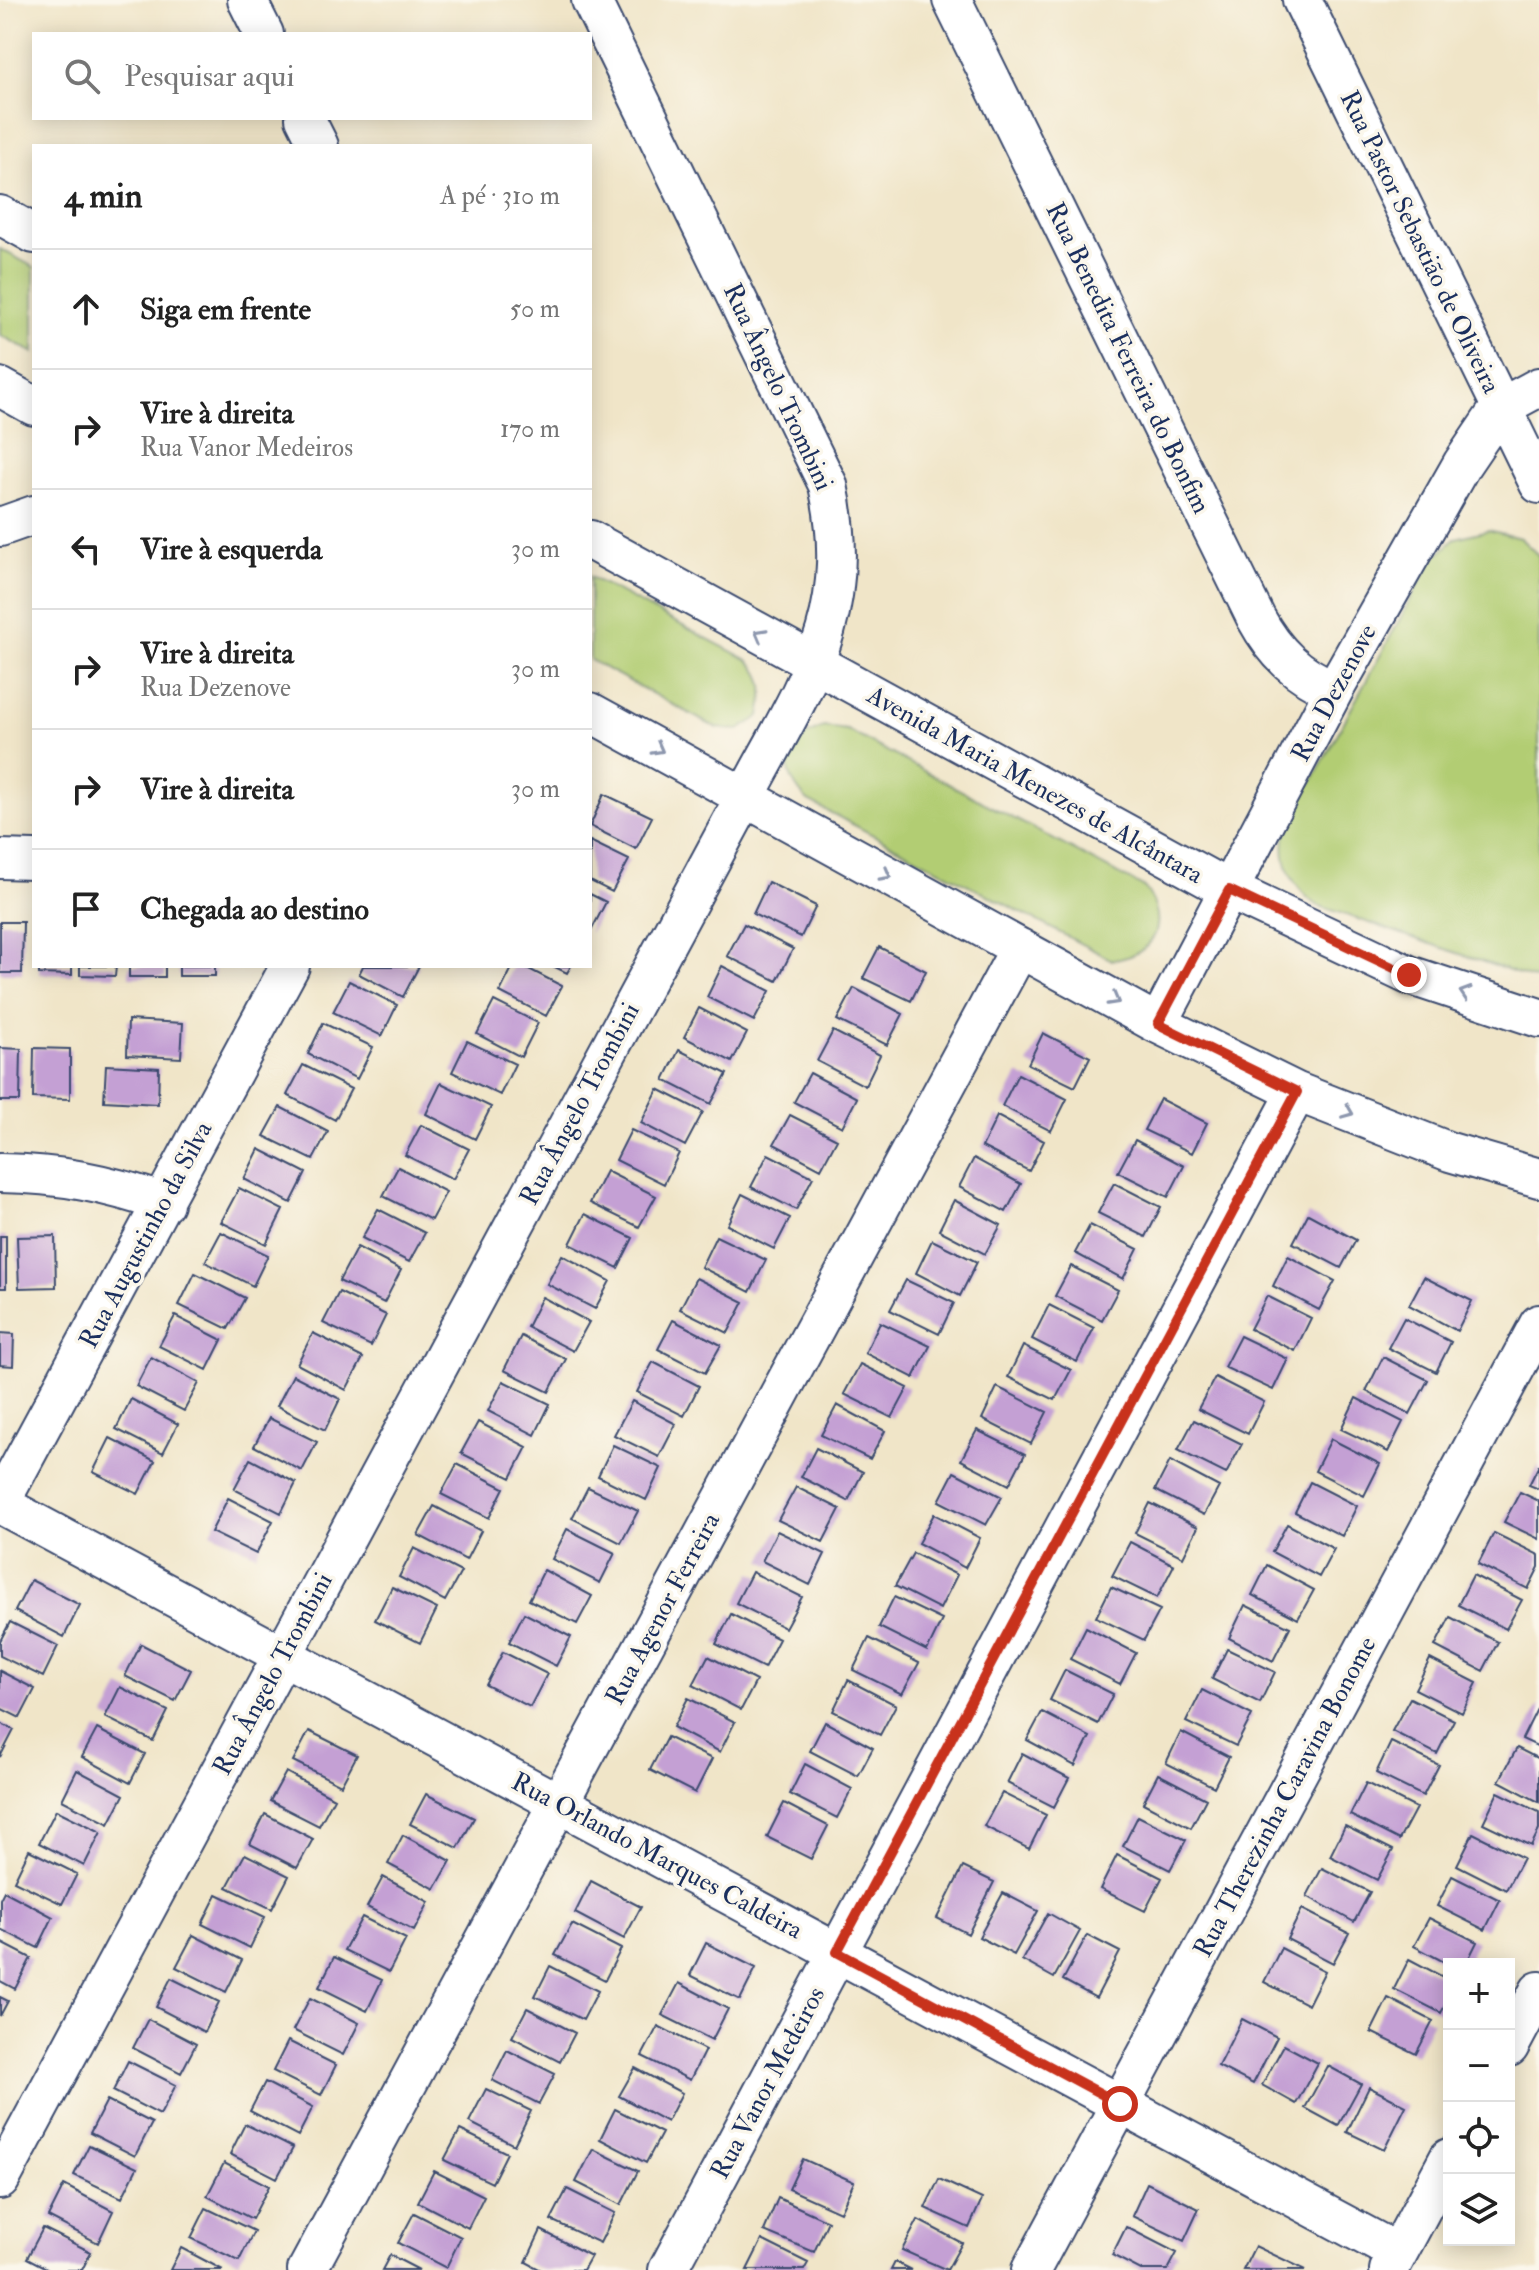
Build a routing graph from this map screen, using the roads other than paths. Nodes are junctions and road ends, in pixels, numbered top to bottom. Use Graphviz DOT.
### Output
graph roads {
  1 [pos="247,0"];
  2 [pos="591,0"];
  3 [pos="952,0"];
  4 [pos="1302,0"];
  5 [pos="263,32"];
  6 [pos="306,120"];
  7 [pos="318,144"];
  8 [pos="0,215"];
  9 [pos="32,233"];
  10 [pos="0,387"];
  11 [pos="1539,387"];
  12 [pos="32,405"];
  13 [pos="1500,408"];
  14 [pos="1539,484"];
  15 [pos="32,516"];
  16 [pos="0,527"];
  17 [pos="592,541"];
  18 [pos="815,665"];
  19 [pos="1334,690"];
  20 [pos="592,713"];
  21 [pos="745,797"];
  22 [pos="0,859"];
  23 [pos="32,860"];
  24 [pos="1229,890"];
  25 [pos="1020,948"];
  26 [pos="289,968"];
  27 [pos="1539,1018"];
  28 [pos="1158,1024"];
  29 [pos="1297,1092"];
  30 [pos="0,1173"];
  31 [pos="1539,1178"];
  32 [pos="164,1203"];
  33 [pos="1539,1324"];
  34 [pos="0,1503"];
  35 [pos="283,1655"];
  36 [pos="558,1803"];
  37 [pos="837,1952"];
  38 [pos="1539,1991"];
  39 [pos="1515,2036"];
  40 [pos="1120,2104"];
  41 [pos="1443,2169"];
  42 [pos="0,2180"];
  43 [pos="1394,2262"];
  44 [pos="307,2270"];
  45 [pos="668,2270"];
  46 [pos="1031,2270"];
  1 -- 5 [label="street"];
  2 -- 18 [label="street, Rua Ângelo Trombini"];
  3 -- 19 [label="street, Rua Benedita Ferreira do Bonfim"];
  4 -- 13 [label="street, Rua Pastor Sebastião de Oliveira"];
  6 -- 7 [label="street"];
  8 -- 9 [label="street"];
  10 -- 12 [label="street"];
  11 -- 13 [label="street, Rua Dezenove"];
  13 -- 14 [label="street, Rua Pastor Sebastião de Oliveira"];
  13 -- 19 [label="street, Rua Dezenove"];
  15 -- 16 [label="street"];
  18 -- 17 [label="street, Avenida Maria Menezes de Alcântara, one-way"];
  18 -- 21 [label="street, Rua Ângelo Trombini"];
  18 -- 24 [label="street, Avenida Maria Menezes de Alcântara"];
  19 -- 24 [label="street, Rua Dezenove"];
  20 -- 21 [label="street, one-way"];
  21 -- 25 [label="street, one-way"];
  21 -- 35 [label="street, Rua Ângelo Trombini"];
  22 -- 23 [label="street"];
  27 -- 24 [label="street, Avenida Maria Menezes de Alcântara, one-way"];
  24 -- 28 [label="street, Rua Dezenove"];
  25 -- 28 [label="street, one-way"];
  25 -- 36 [label="street, Rua Agenor Ferreira"];
  26 -- 32 [label="street, Rua Augustinho da Silva"];
  28 -- 29 [label="street"];
  29 -- 31 [label="street, one-way"];
  29 -- 37 [label="street, Rua Vanor Medeiros"];
  30 -- 32 [label="street"];
  32 -- 34 [label="street, Rua Augustinho da Silva"];
  33 -- 40 [label="street, Rua Therezinha Caravina Bonome"];
  34 -- 35 [label="street, Rua Orlando Marques Caldeira"];
  35 -- 36 [label="street, Rua Orlando Marques Caldeira"];
  35 -- 42 [label="street, Rua Ângelo Trombini"];
  36 -- 37 [label="street, Rua Orlando Marques Caldeira"];
  36 -- 44 [label="street, Rua Agenor Ferreira"];
  37 -- 40 [label="street, Rua Orlando Marques Caldeira"];
  37 -- 45 [label="street, Rua Vanor Medeiros"];
  38 -- 39 [label="street"];
  40 -- 43 [label="street, Rua Orlando Marques Caldeira"];
  40 -- 46 [label="street, Rua Therezinha Caravina Bonome"];
  41 -- 43 [label="street"];
}
